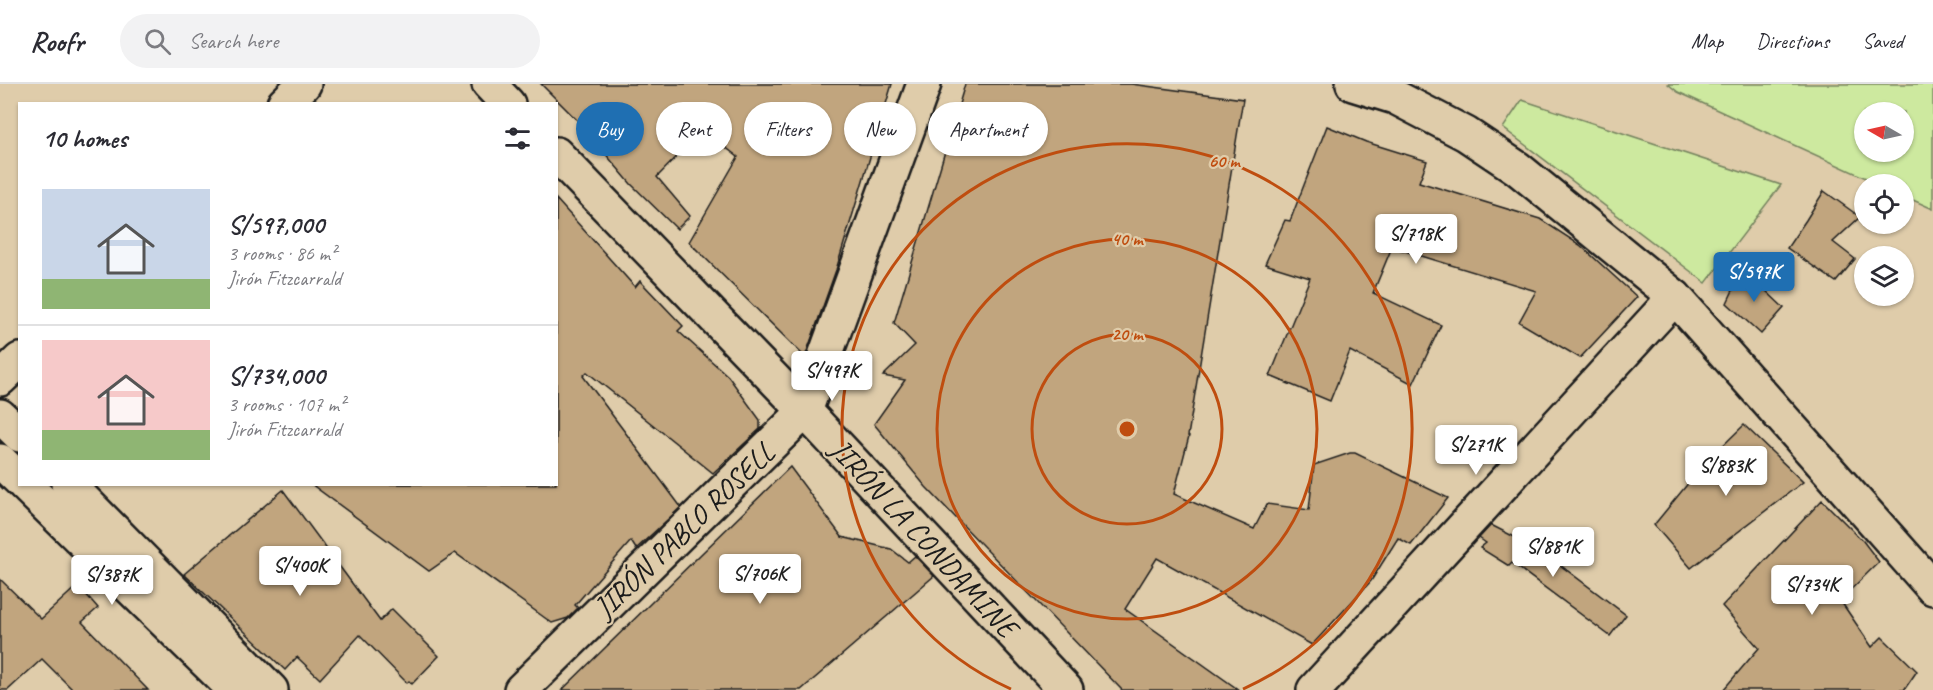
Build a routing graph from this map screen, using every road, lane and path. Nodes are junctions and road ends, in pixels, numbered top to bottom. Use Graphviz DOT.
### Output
graph roads {
  1 [pos="304,84"];
  2 [pos="489,84"];
  3 [pos="924,84"];
  4 [pos="1353,84"];
  5 [pos="286,102"];
  6 [pos="506,102"];
  7 [pos="558,156"];
  8 [pos="1675,297"];
  9 [pos="18,362"];
  10 [pos="0,378"];
  11 [pos="805,411"];
  12 [pos="0,416"];
  13 [pos="18,433"];
  14 [pos="0,461"];
  15 [pos="18,478"];
  16 [pos="26,486"];
  17 [pos="70,486"];
  18 [pos="1933,588"];
  19 [pos="235,690"];
  20 [pos="271,690"];
  21 [pos="520,690"];
  22 [pos="1066,690"];
  23 [pos="1314,690"];
  1 -- 5 [label="street"];
  2 -- 6 [label="street"];
  3 -- 11 [label="street, JIRÓN PABLO ROSELL"];
  4 -- 8 [label="street"];
  7 -- 11 [label="street, JIRÓN LA CONDAMINE"];
  8 -- 18 [label="street"];
  8 -- 23 [label="street"];
  9 -- 10 [label="street"];
  11 -- 21 [label="street, JIRÓN PABLO ROSELL"];
  11 -- 22 [label="street, JIRÓN LA CONDAMINE"];
  12 -- 13 [label="street"];
  14 -- 15 [label="street"];
  16 -- 19 [label="street"];
  17 -- 20 [label="street"];
}
